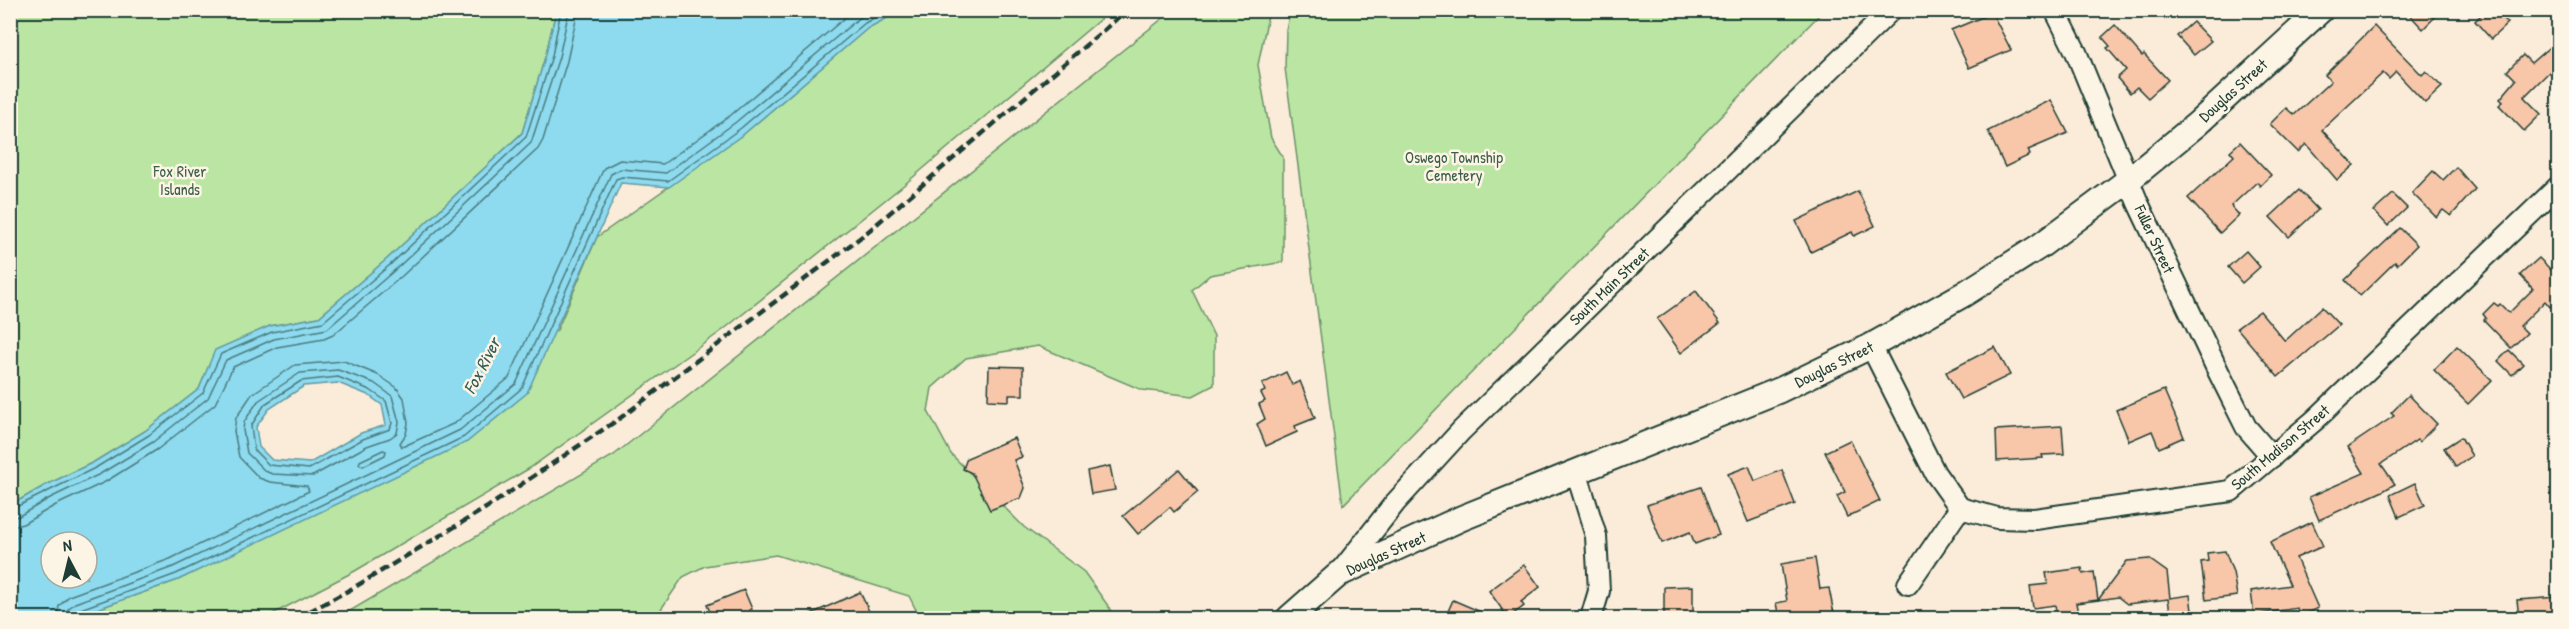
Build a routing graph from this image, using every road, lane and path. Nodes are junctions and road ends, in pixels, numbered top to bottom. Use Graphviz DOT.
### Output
graph roads {
  1 [pos="1891,10"];
  2 [pos="2055,10"];
  3 [pos="2321,10"];
  4 [pos="2130,179"];
  5 [pos="2559,187"];
  6 [pos="1871,346"];
  7 [pos="2272,458"];
  8 [pos="1576,471"];
  9 [pos="1960,508"];
  10 [pos="1339,574"];
  11 [pos="1908,584"];
  12 [pos="1289,618"];
  13 [pos="1591,618"];
  1 -- 10 [label="street, South Main Street"];
  2 -- 4 [label="street, Fuller Street"];
  3 -- 4 [label="street, Douglas Street"];
  4 -- 6 [label="street, Douglas Street"];
  4 -- 7 [label="street, Fuller Street"];
  5 -- 7 [label="street, South Madison Street"];
  6 -- 8 [label="street, Douglas Street"];
  6 -- 9 [label="street"];
  7 -- 9 [label="street, South Madison Street"];
  8 -- 10 [label="street, Douglas Street"];
  8 -- 13 [label="street"];
  9 -- 11 [label="street"];
  10 -- 12 [label="street, Douglas Street"];
}
